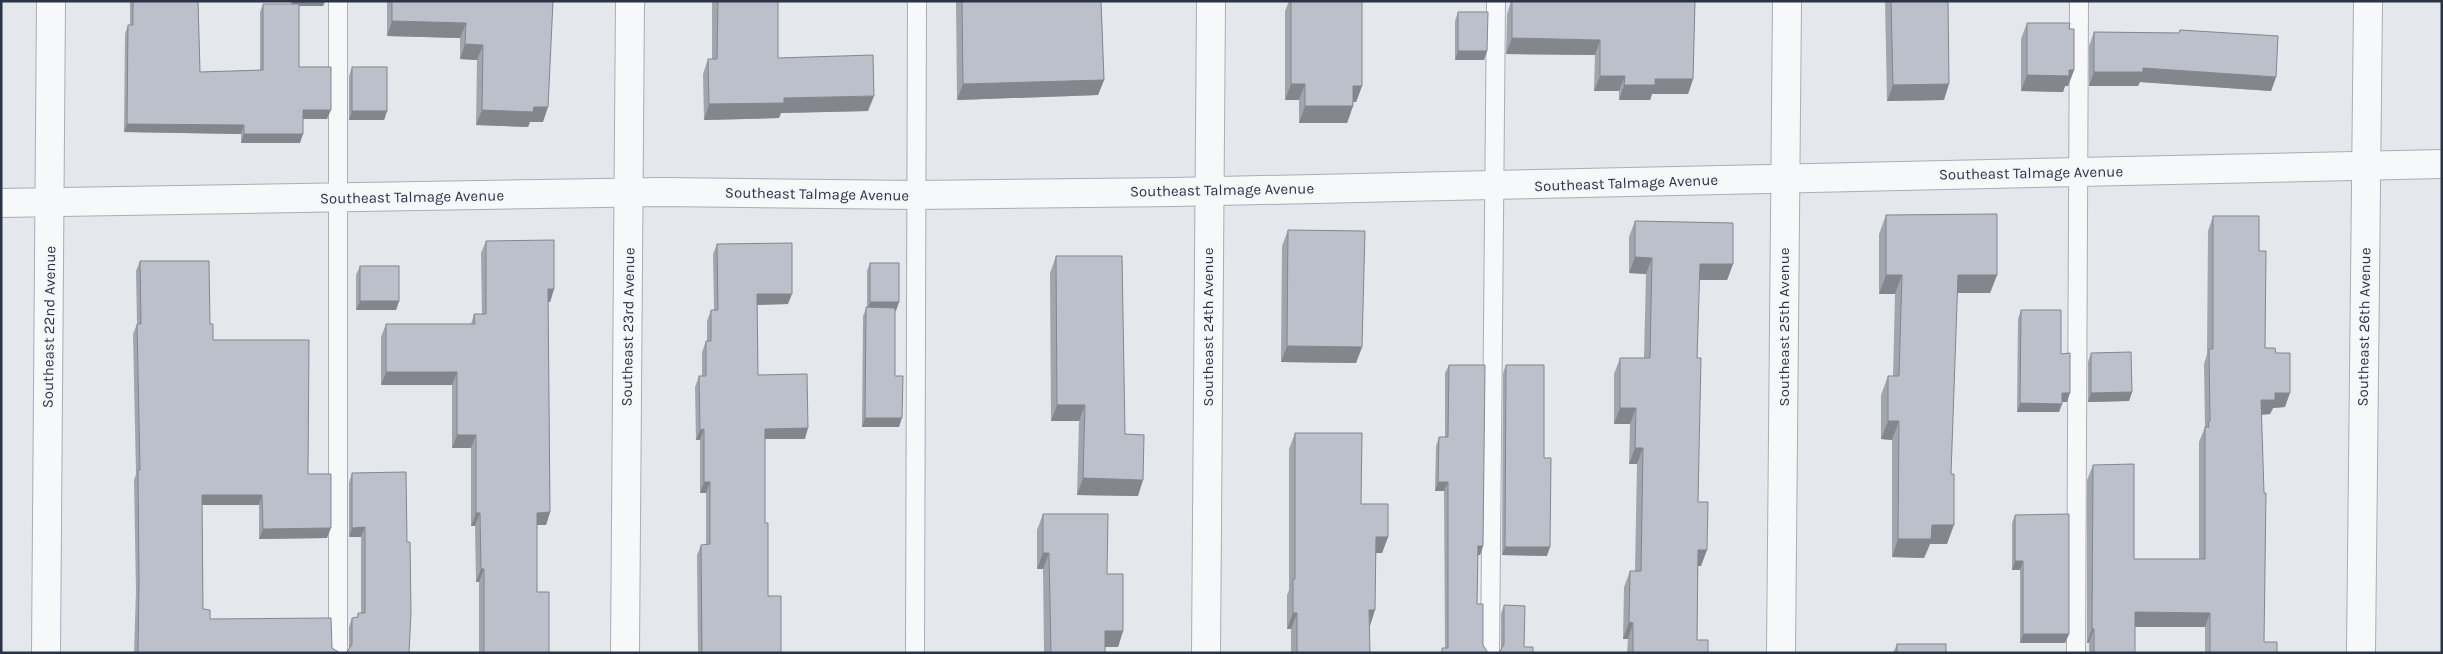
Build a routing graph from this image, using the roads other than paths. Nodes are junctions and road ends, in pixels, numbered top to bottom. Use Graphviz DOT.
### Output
graph roads {
  1 [pos="50,1"];
  2 [pos="338,1"];
  3 [pos="630,1"];
  4 [pos="917,1"];
  5 [pos="1211,1"];
  6 [pos="1496,1"];
  7 [pos="1788,1"];
  8 [pos="2079,1"];
  9 [pos="2368,1"];
  10 [pos="2442,164"];
  11 [pos="2366,166"];
  12 [pos="2077,172"];
  13 [pos="1784,178"];
  14 [pos="1493,186"];
  15 [pos="1210,190"];
  16 [pos="630,193"];
  17 [pos="916,194"];
  18 [pos="336,199"];
  19 [pos="50,202"];
  20 [pos="1,203"];
  21 [pos="46,653"];
  22 [pos="338,653"];
  23 [pos="625,653"];
  24 [pos="915,653"];
  25 [pos="1206,653"];
  26 [pos="1490,653"];
  27 [pos="1781,653"];
  28 [pos="2076,653"];
  29 [pos="2361,653"];
  1 -- 19 [label="street, Southeast 22nd Avenue"];
  2 -- 18 [label="lane"];
  3 -- 16 [label="street, Southeast 23rd Avenue"];
  4 -- 17 [label="lane"];
  5 -- 15 [label="street, Southeast 24th Avenue"];
  6 -- 14 [label="lane"];
  7 -- 13 [label="street, Southeast 25th Avenue"];
  8 -- 12 [label="lane"];
  9 -- 11 [label="street, Southeast 26th Avenue"];
  10 -- 11 [label="street, Southeast Talmage Avenue"];
  11 -- 12 [label="street, Southeast Talmage Avenue"];
  11 -- 29 [label="street, Southeast 26th Avenue"];
  12 -- 13 [label="street, Southeast Talmage Avenue"];
  12 -- 28 [label="lane"];
  13 -- 14 [label="street, Southeast Talmage Avenue"];
  13 -- 27 [label="street, Southeast 25th Avenue"];
  14 -- 15 [label="street, Southeast Talmage Avenue"];
  14 -- 26 [label="lane"];
  15 -- 17 [label="street, Southeast Talmage Avenue"];
  15 -- 25 [label="street, Southeast 24th Avenue"];
  16 -- 17 [label="street, Southeast Talmage Avenue"];
  16 -- 18 [label="street, Southeast Talmage Avenue"];
  16 -- 23 [label="street, Southeast 23rd Avenue"];
  17 -- 24 [label="lane"];
  18 -- 19 [label="street, Southeast Talmage Avenue"];
  18 -- 22 [label="lane"];
  19 -- 20 [label="street, Southeast Talmage Avenue"];
  19 -- 21 [label="street, Southeast 22nd Avenue"];
}
